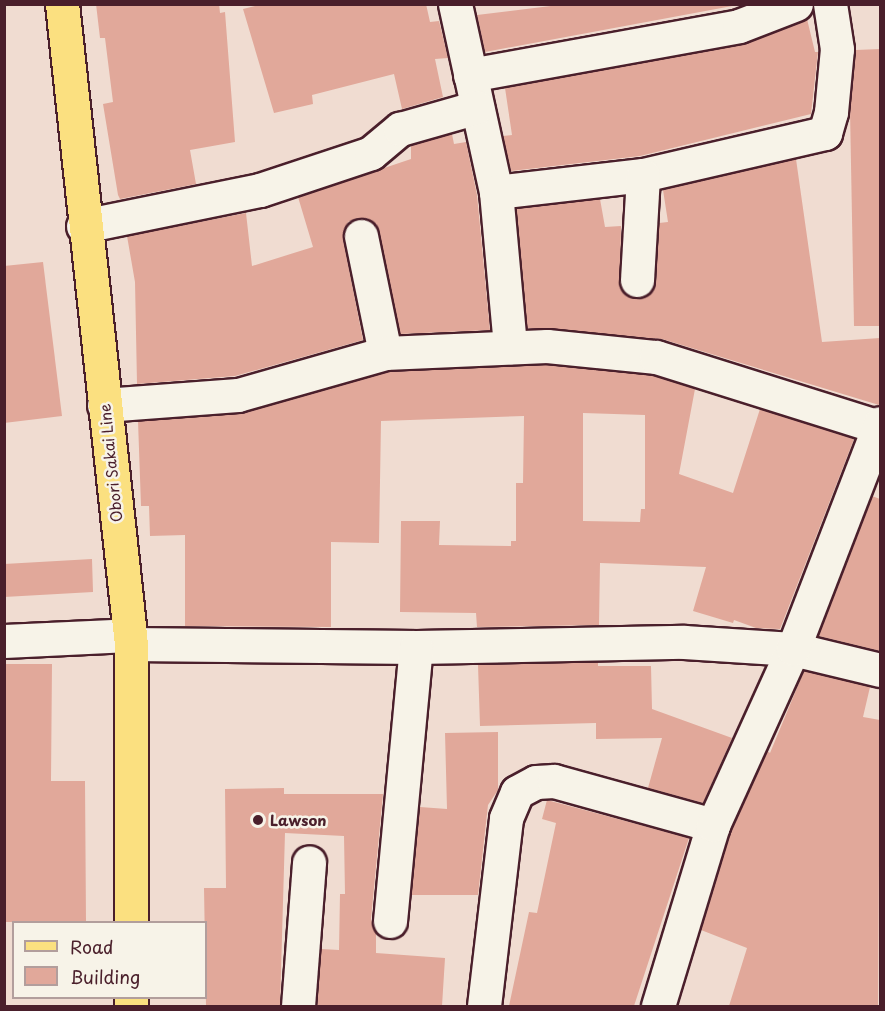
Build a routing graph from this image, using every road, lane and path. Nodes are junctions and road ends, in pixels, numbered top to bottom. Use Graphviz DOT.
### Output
graph roads {
  1 [pos="62,4"];
  2 [pos="455,4"];
  3 [pos="796,4"];
  4 [pos="830,4"];
  5 [pos="474,91"];
  6 [pos="643,175"];
  7 [pos="496,192"];
  8 [pos="83,226"];
  9 [pos="361,236"];
  10 [pos="637,280"];
  11 [pos="510,347"];
  12 [pos="385,353"];
  13 [pos="104,405"];
  14 [pos="880,425"];
  15 [pos="130,639"];
  16 [pos="4,641"];
  17 [pos="416,647"];
  18 [pos="793,649"];
  19 [pos="880,670"];
  20 [pos="713,825"];
  21 [pos="309,862"];
  22 [pos="131,921"];
  23 [pos="390,921"];
  24 [pos="298,1006"];
  25 [pos="484,1006"];
  26 [pos="658,1006"];
  1 -- 8 [label="main road, Obori Sakai Line"];
  2 -- 5 [label="street"];
  3 -- 5 [label="street"];
  4 -- 6 [label="street"];
  5 -- 7 [label="street"];
  5 -- 8 [label="street"];
  6 -- 7 [label="street"];
  6 -- 10 [label="street"];
  7 -- 11 [label="street"];
  8 -- 13 [label="main road, Obori Sakai Line"];
  9 -- 12 [label="street"];
  11 -- 12 [label="street"];
  11 -- 14 [label="street"];
  12 -- 13 [label="street"];
  13 -- 15 [label="main road, Obori Sakai Line"];
  14 -- 18 [label="street"];
  15 -- 16 [label="street"];
  15 -- 17 [label="street"];
  15 -- 22 [label="main road, Obori Sakai Line"];
  17 -- 18 [label="street"];
  17 -- 23 [label="street"];
  18 -- 19 [label="street"];
  18 -- 20 [label="street"];
  20 -- 25 [label="street"];
  20 -- 26 [label="street"];
  21 -- 24 [label="street"];
}
